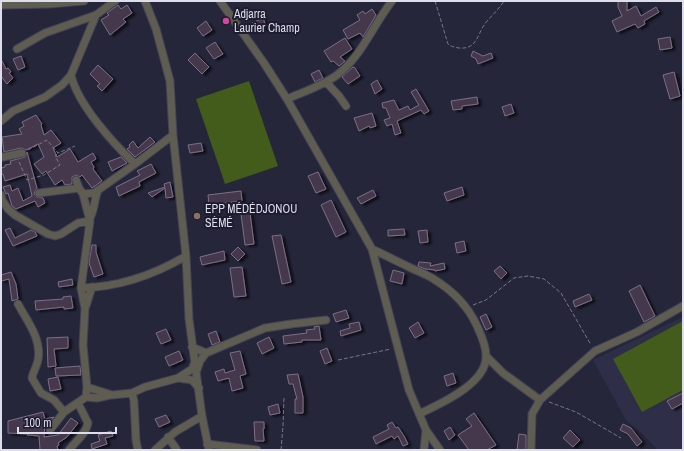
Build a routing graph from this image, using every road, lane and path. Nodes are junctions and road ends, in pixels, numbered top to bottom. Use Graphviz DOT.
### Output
graph roads {
  1 [pos="84,1"];
  2 [pos="115,1"];
  3 [pos="145,1"];
  4 [pos="220,1"];
  5 [pos="392,1"];
  6 [pos="435,1"];
  7 [pos="504,1"];
  8 [pos="1,5"];
  9 [pos="96,15"];
  10 [pos="17,49"];
  11 [pos="71,75"];
  12 [pos="326,82"];
  13 [pos="286,99"];
  14 [pos="346,106"];
  15 [pos="1,121"];
  16 [pos="173,135"];
  17 [pos="75,146"];
  18 [pos="58,153"];
  19 [pos="19,154"];
  20 [pos="2,156"];
  21 [pos="135,164"];
  22 [pos="76,180"];
  23 [pos="98,190"];
  24 [pos="81,191"];
  25 [pos="39,193"];
  26 [pos="1,195"];
  27 [pos="90,220"];
  28 [pos="372,249"];
  29 [pos="186,256"];
  30 [pos="92,287"];
  31 [pos="81,288"];
  32 [pos="18,304"];
  33 [pos="683,306"];
  34 [pos="85,308"];
  35 [pos="467,308"];
  36 [pos="326,320"];
  37 [pos="192,347"];
  38 [pos="398,348"];
  39 [pos="595,351"];
  40 [pos="206,353"];
  41 [pos="486,356"];
  42 [pos="338,360"];
  43 [pos="195,361"];
  44 [pos="196,371"];
  45 [pos="178,378"];
  46 [pos="87,387"];
  47 [pos="199,388"];
  48 [pos="132,393"];
  49 [pos="112,395"];
  50 [pos="86,397"];
  51 [pos="284,398"];
  52 [pos="540,400"];
  53 [pos="78,403"];
  54 [pos="64,412"];
  55 [pos="419,414"];
  56 [pos="202,416"];
  57 [pos="50,430"];
  58 [pos="426,430"];
  59 [pos="168,438"];
  60 [pos="621,438"];
  61 [pos="208,447"];
  62 [pos="69,450"];
  63 [pos="138,450"];
  64 [pos="155,450"];
  65 [pos="177,450"];
  66 [pos="257,450"];
  67 [pos="281,450"];
  68 [pos="424,450"];
  69 [pos="440,450"];
  70 [pos="531,450"];
  1 -- 8 [label="street"];
  2 -- 9 [label="street"];
  3 -- 16 [label="street"];
  4 -- 13 [label="street"];
  5 -- 12 [label="street"];
  6 -- 7 [label="path"];
  9 -- 10 [label="street"];
  9 -- 11 [label="street"];
  11 -- 15 [label="street"];
  11 -- 21 [label="street"];
  12 -- 13 [label="street"];
  12 -- 14 [label="street"];
  13 -- 28 [label="street"];
  16 -- 21 [label="street"];
  16 -- 29 [label="street"];
  17 -- 18 [label="path"];
  18 -- 19 [label="path"];
  18 -- 19 [label="path"];
  19 -- 20 [label="street"];
  21 -- 23 [label="street"];
  22 -- 24 [label="street"];
  23 -- 24 [label="street"];
  23 -- 27 [label="street"];
  24 -- 25 [label="street"];
  24 -- 27 [label="street"];
  26 -- 27 [label="street"];
  27 -- 31 [label="street"];
  28 -- 35 [label="street"];
  28 -- 38 [label="street"];
  29 -- 30 [label="street"];
  29 -- 37 [label="street"];
  30 -- 31 [label="street"];
  30 -- 34 [label="street"];
  31 -- 34 [label="street"];
  32 -- 54 [label="street"];
  33 -- 39 [label="street"];
  34 -- 46 [label="street"];
  35 -- 39 [label="path"];
  35 -- 41 [label="street"];
  36 -- 40 [label="street"];
  37 -- 40 [label="street"];
  37 -- 43 [label="street"];
  38 -- 42 [label="path"];
  38 -- 55 [label="street"];
  39 -- 52 [label="street"];
  40 -- 44 [label="street"];
  41 -- 52 [label="street"];
  41 -- 55 [label="street"];
  43 -- 44 [label="street"];
  43 -- 45 [label="street"];
  44 -- 47 [label="street"];
  45 -- 47 [label="street"];
  45 -- 48 [label="street"];
  46 -- 49 [label="street"];
  46 -- 50 [label="street"];
  47 -- 56 [label="street"];
  48 -- 49 [label="street"];
  48 -- 63 [label="street"];
  49 -- 50 [label="street"];
  50 -- 53 [label="street"];
  51 -- 67 [label="path"];
  52 -- 60 [label="path"];
  52 -- 70 [label="street"];
  53 -- 54 [label="street"];
  53 -- 62 [label="street"];
  54 -- 57 [label="street"];
  55 -- 58 [label="street"];
  56 -- 59 [label="street"];
  56 -- 61 [label="street"];
  58 -- 68 [label="street"];
  58 -- 69 [label="street"];
  59 -- 64 [label="street"];
  59 -- 65 [label="street"];
  61 -- 66 [label="street"];
}
